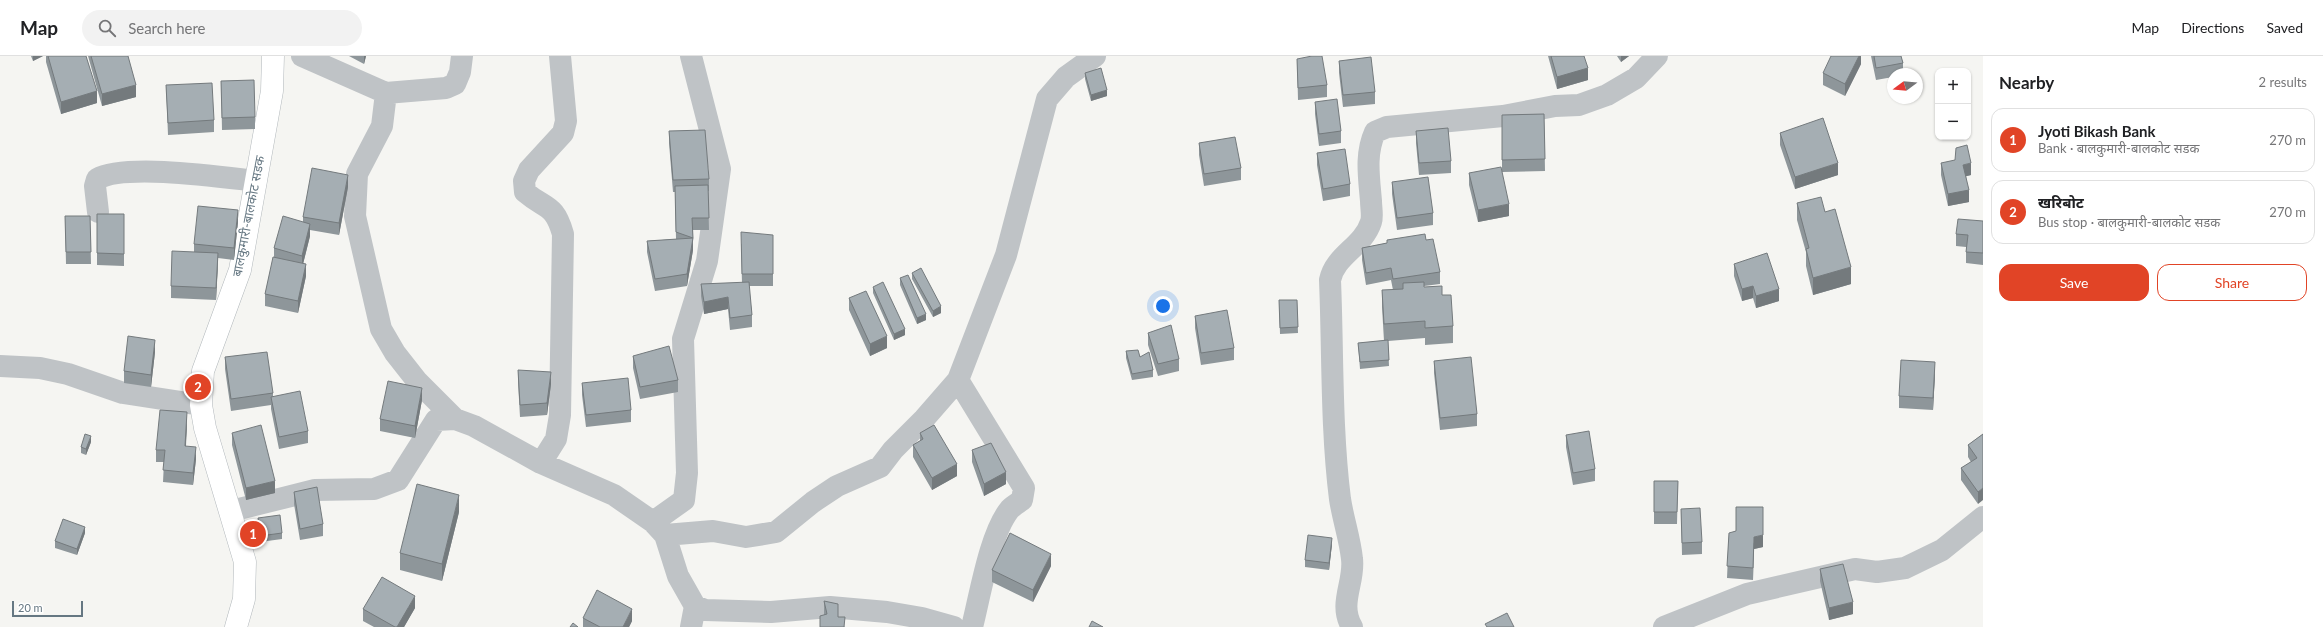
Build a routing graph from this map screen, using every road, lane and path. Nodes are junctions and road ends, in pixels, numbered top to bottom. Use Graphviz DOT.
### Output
graph roads {
  1 [pos="273,56"];
  2 [pos="302,56"];
  3 [pos="462,56"];
  4 [pos="560,56"];
  5 [pos="691,56"];
  6 [pos="1095,56"];
  7 [pos="1656,56"];
  8 [pos="386,93"];
  9 [pos="256,182"];
  10 [pos="98,212"];
  11 [pos="0,366"];
  12 [pos="958,380"];
  13 [pos="201,405"];
  14 [pos="455,419"];
  15 [pos="541,462"];
  16 [pos="231,511"];
  17 [pos="1983,517"];
  18 [pos="659,528"];
  19 [pos="695,606"];
  20 [pos="236,627"];
  21 [pos="691,627"];
  22 [pos="954,627"];
  23 [pos="972,627"];
  24 [pos="1352,627"];
  25 [pos="1664,627"];
  1 -- 9 [label="street, बालकुमारी-बालकोट सडक"];
  2 -- 8 [label="street"];
  3 -- 8 [label="street"];
  4 -- 15 [label="street"];
  5 -- 18 [label="street"];
  6 -- 12 [label="street"];
  7 -- 24 [label="street"];
  8 -- 14 [label="street"];
  9 -- 10 [label="street"];
  9 -- 13 [label="street, बालकुमारी-बालकोट सडक"];
  11 -- 13 [label="street"];
  12 -- 18 [label="street"];
  12 -- 23 [label="street"];
  13 -- 16 [label="street, बालकुमारी-बालकोट सडक"];
  14 -- 15 [label="street"];
  14 -- 16 [label="street"];
  15 -- 18 [label="street"];
  16 -- 20 [label="street, बालकुमारी-बालकोट सडक"];
  17 -- 25 [label="street"];
  18 -- 19 [label="street"];
  19 -- 21 [label="street"];
  19 -- 22 [label="street"];
}
